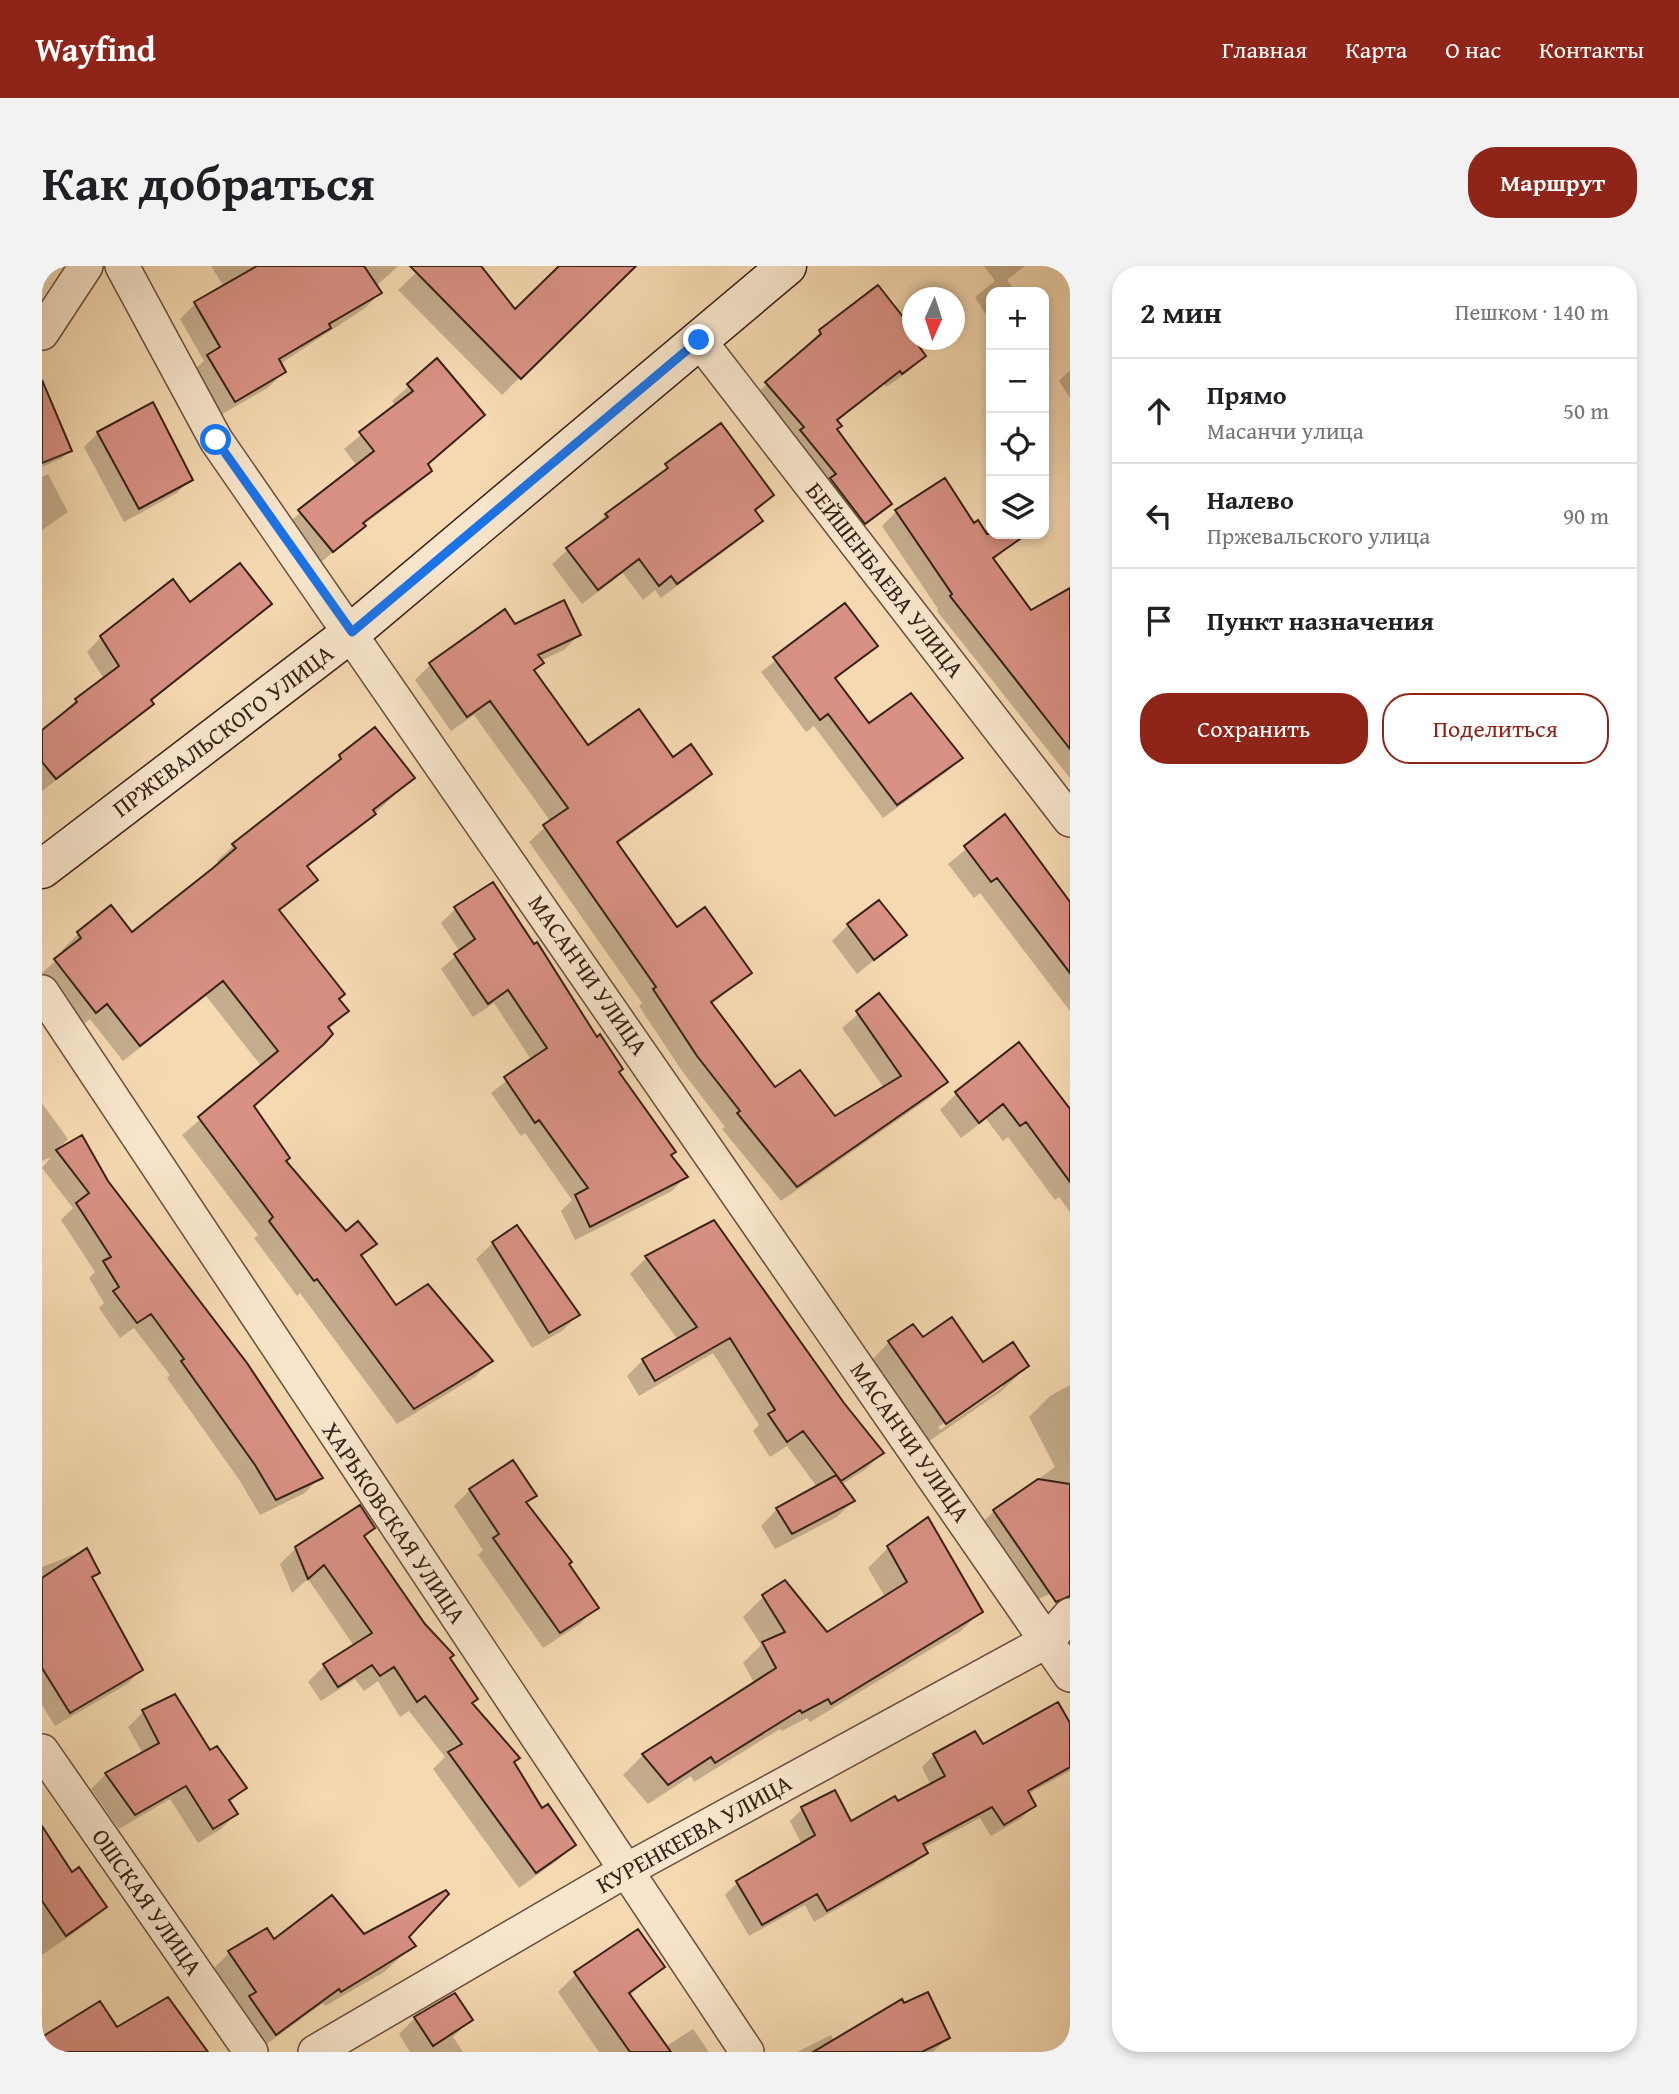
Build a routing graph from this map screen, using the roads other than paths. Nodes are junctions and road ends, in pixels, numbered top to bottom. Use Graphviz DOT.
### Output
graph roads {
  1 [pos="86,266"];
  2 [pos="122,266"];
  3 [pos="787,266"];
  4 [pos="42,334"];
  5 [pos="699,340"];
  6 [pos="352,632"];
  7 [pos="1070,820"];
  8 [pos="42,869"];
  9 [pos="42,992"];
  10 [pos="1070,1615"];
  11 [pos="1047,1641"];
  12 [pos="1070,1675"];
  13 [pos="42,1751"];
  14 [pos="625,1871"];
  15 [pos="251,2052"];
  16 [pos="315,2052"];
  17 [pos="747,2052"];
  1 -- 4 [label="street"];
  2 -- 6 [label="street, МАСАНЧИ УЛИЦА"];
  3 -- 5 [label="main road, ПРЖЕВАЛЬСКОГО УЛИЦА"];
  5 -- 6 [label="main road, ПРЖЕВАЛЬСКОГО УЛИЦА"];
  5 -- 7 [label="street, БЕЙШЕНБАЕВА УЛИЦА"];
  6 -- 8 [label="main road, ПРЖЕВАЛЬСКОГО УЛИЦА"];
  6 -- 11 [label="street, МАСАНЧИ УЛИЦА"];
  9 -- 14 [label="street, ХАРЬКОВСКАЯ УЛИЦА"];
  10 -- 11 [label="street, КУРЕНКЕЕВА УЛИЦА"];
  11 -- 12 [label="street, МАСАНЧИ УЛИЦА"];
  11 -- 14 [label="street, КУРЕНКЕЕВА УЛИЦА"];
  13 -- 15 [label="street, ОШСКАЯ УЛИЦА"];
  14 -- 16 [label="street, КУРЕНКЕЕВА УЛИЦА"];
  14 -- 17 [label="street, ХАРЬКОВСКАЯ УЛИЦА"];
}
